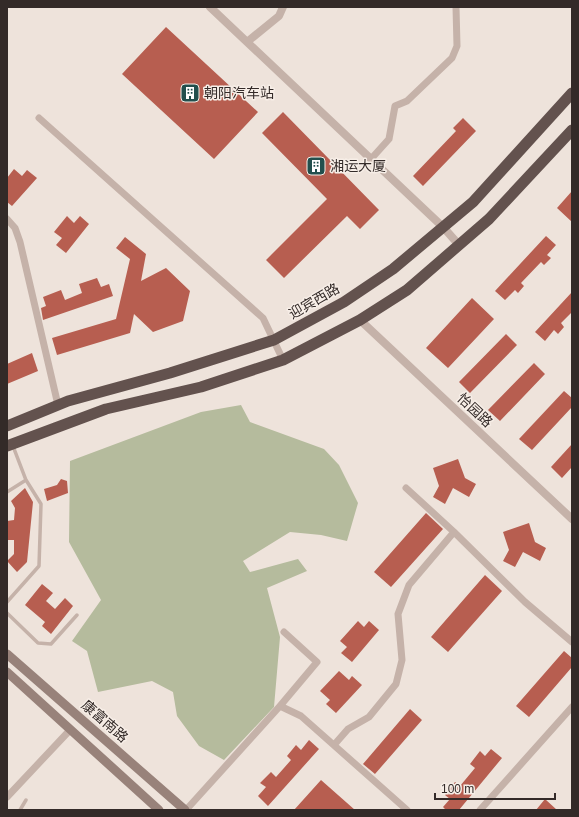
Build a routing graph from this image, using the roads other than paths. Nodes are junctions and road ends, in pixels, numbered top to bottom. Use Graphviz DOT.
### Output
graph roads {
  1 [pos="210,7"];
  2 [pos="283,7"];
  3 [pos="456,7"];
  4 [pos="247,42"];
  5 [pos="572,93"];
  6 [pos="39,118"];
  7 [pos="572,130"];
  8 [pos="371,159"];
  9 [pos="7,219"];
  10 [pos="444,228"];
  11 [pos="459,245"];
  12 [pos="360,320"];
  13 [pos="274,340"];
  14 [pos="283,360"];
  15 [pos="58,405"];
  16 [pos="7,426"];
  17 [pos="9,445"];
  18 [pos="26,480"];
  19 [pos="406,488"];
  20 [pos="7,492"];
  21 [pos="572,519"];
  22 [pos="454,532"];
  23 [pos="7,602"];
  24 [pos="7,612"];
  25 [pos="77,615"];
  26 [pos="284,632"];
  27 [pos="572,642"];
  28 [pos="7,654"];
  29 [pos="7,672"];
  30 [pos="280,706"];
  31 [pos="572,707"];
  32 [pos="70,730"];
  33 [pos="334,745"];
  34 [pos="7,797"];
  35 [pos="26,800"];
  36 [pos="20,810"];
  37 [pos="158,810"];
  38 [pos="185,810"];
  39 [pos="407,810"];
  40 [pos="480,810"];
  1 -- 4 [label="street"];
  2 -- 4 [label="street"];
  3 -- 8 [label="street"];
  4 -- 8 [label="street"];
  5 -- 10 [label="highway, 迎宾西路"];
  6 -- 13 [label="street"];
  7 -- 11 [label="highway"];
  8 -- 10 [label="street"];
  9 -- 15 [label="street"];
  10 -- 11 [label="street"];
  10 -- 13 [label="highway, 迎宾西路"];
  11 -- 12 [label="highway"];
  12 -- 14 [label="highway"];
  12 -- 21 [label="street, 怡园路"];
  13 -- 14 [label="street"];
  13 -- 15 [label="highway, 迎宾西路"];
  14 -- 17 [label="highway"];
  15 -- 16 [label="highway, 迎宾西路"];
  17 -- 18 [label="lane"];
  18 -- 20 [label="lane"];
  18 -- 23 [label="lane"];
  19 -- 22 [label="street"];
  22 -- 27 [label="street"];
  22 -- 33 [label="street"];
  24 -- 25 [label="lane"];
  26 -- 30 [label="street"];
  28 -- 38 [label="main road, 康富南路"];
  29 -- 32 [label="main road, 康富南路"];
  30 -- 33 [label="street"];
  30 -- 38 [label="street"];
  31 -- 40 [label="street"];
  32 -- 34 [label="street"];
  32 -- 37 [label="main road, 康富南路"];
  33 -- 39 [label="street"];
  35 -- 36 [label="lane"];
}
